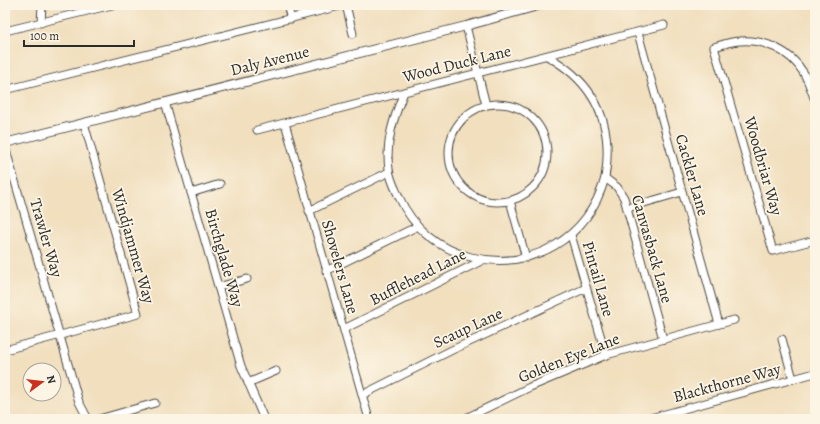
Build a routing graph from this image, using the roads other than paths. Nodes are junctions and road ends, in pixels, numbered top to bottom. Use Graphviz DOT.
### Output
graph roads {
  1 [pos="42,5"];
  2 [pos="112,5"];
  3 [pos="287,5"];
  4 [pos="345,5"];
  5 [pos="541,5"];
  6 [pos="100,7"];
  7 [pos="291,18"];
  8 [pos="41,23"];
  9 [pos="664,25"];
  10 [pos="466,26"];
  11 [pos="5,30"];
  12 [pos="638,33"];
  13 [pos="353,34"];
  14 [pos="547,56"];
  15 [pos="478,74"];
  16 [pos="5,90"];
  17 [pos="404,92"];
  18 [pos="815,100"];
  19 [pos="165,102"];
  20 [pos="486,105"];
  21 [pos="84,123"];
  22 [pos="285,123"];
  23 [pos="257,130"];
  24 [pos="5,143"];
  25 [pos="5,147"];
  26 [pos="389,172"];
  27 [pos="605,178"];
  28 [pos="220,184"];
  29 [pos="682,192"];
  30 [pos="191,193"];
  31 [pos="510,201"];
  32 [pos="627,208"];
  33 [pos="309,211"];
  34 [pos="418,226"];
  35 [pos="570,235"];
  36 [pos="815,240"];
  37 [pos="526,258"];
  38 [pos="483,260"];
  39 [pos="326,271"];
  40 [pos="247,278"];
  41 [pos="218,287"];
  42 [pos="586,288"];
  43 [pos="734,320"];
  44 [pos="719,324"];
  45 [pos="344,329"];
  46 [pos="60,336"];
  47 [pos="663,339"];
  48 [pos="782,339"];
  49 [pos="5,350"];
  50 [pos="606,355"];
  51 [pos="276,371"];
  52 [pos="815,373"];
  53 [pos="793,379"];
  54 [pos="248,383"];
  55 [pos="362,396"];
  56 [pos="155,403"];
  57 [pos="88,419"];
  58 [pos="99,419"];
  59 [pos="264,419"];
  60 [pos="369,419"];
  61 [pos="464,419"];
  62 [pos="647,419"];
  1 -- 8 [label="street"];
  2 -- 6 [label="street"];
  3 -- 7 [label="street"];
  4 -- 7 [label="street"];
  4 -- 13 [label="street"];
  5 -- 10 [label="street, Daly Avenue"];
  6 -- 8 [label="street"];
  7 -- 16 [label="street"];
  8 -- 11 [label="street"];
  9 -- 12 [label="street, Wood Duck Lane"];
  10 -- 15 [label="street"];
  10 -- 19 [label="street, Daly Avenue"];
  12 -- 14 [label="street, Wood Duck Lane"];
  12 -- 29 [label="street, Cackler Lane"];
  14 -- 15 [label="street, Wood Duck Lane"];
  14 -- 27 [label="street"];
  15 -- 17 [label="street, Wood Duck Lane"];
  15 -- 20 [label="street"];
  17 -- 22 [label="street, Wood Duck Lane"];
  17 -- 26 [label="street"];
  18 -- 36 [label="street, Woodbriar Way"];
  19 -- 21 [label="street, Daly Avenue"];
  19 -- 30 [label="street, Birchglade Way"];
  20 -- 31 [label="street"];
  20 -- 31 [label="street"];
  21 -- 24 [label="street, Daly Avenue"];
  21 -- 46 [label="street, Windjammer Way"];
  22 -- 23 [label="street, Wood Duck Lane"];
  22 -- 33 [label="street, Shovelers Lane"];
  25 -- 46 [label="street, Trawler Way"];
  26 -- 33 [label="street"];
  26 -- 34 [label="street"];
  27 -- 32 [label="street, Canvasback Lane"];
  27 -- 35 [label="street"];
  28 -- 30 [label="street"];
  29 -- 32 [label="street"];
  29 -- 44 [label="street, Cackler Lane"];
  30 -- 41 [label="street, Birchglade Way"];
  31 -- 37 [label="street"];
  32 -- 47 [label="street, Canvasback Lane"];
  33 -- 39 [label="street, Shovelers Lane"];
  34 -- 38 [label="street"];
  34 -- 39 [label="street"];
  35 -- 37 [label="street"];
  35 -- 42 [label="street, Pintail Lane"];
  37 -- 38 [label="street"];
  38 -- 45 [label="street, Bufflehead Lane"];
  39 -- 45 [label="street, Shovelers Lane"];
  40 -- 41 [label="street"];
  41 -- 54 [label="street, Birchglade Way"];
  42 -- 50 [label="street, Pintail Lane"];
  42 -- 55 [label="street, Scaup Lane"];
  43 -- 44 [label="street, Golden Eye Lane"];
  44 -- 47 [label="street, Golden Eye Lane"];
  45 -- 55 [label="street, Shovelers Lane"];
  46 -- 49 [label="street, Windjammer Way"];
  46 -- 57 [label="street, Trawler Way"];
  47 -- 50 [label="street, Golden Eye Lane"];
  48 -- 53 [label="street"];
  50 -- 61 [label="street, Golden Eye Lane"];
  51 -- 54 [label="street"];
  52 -- 53 [label="street, Blackthorne Way"];
  53 -- 62 [label="street, Blackthorne Way"];
  54 -- 59 [label="street, Birchglade Way"];
  55 -- 60 [label="street, Shovelers Lane"];
  56 -- 58 [label="street"];
}
